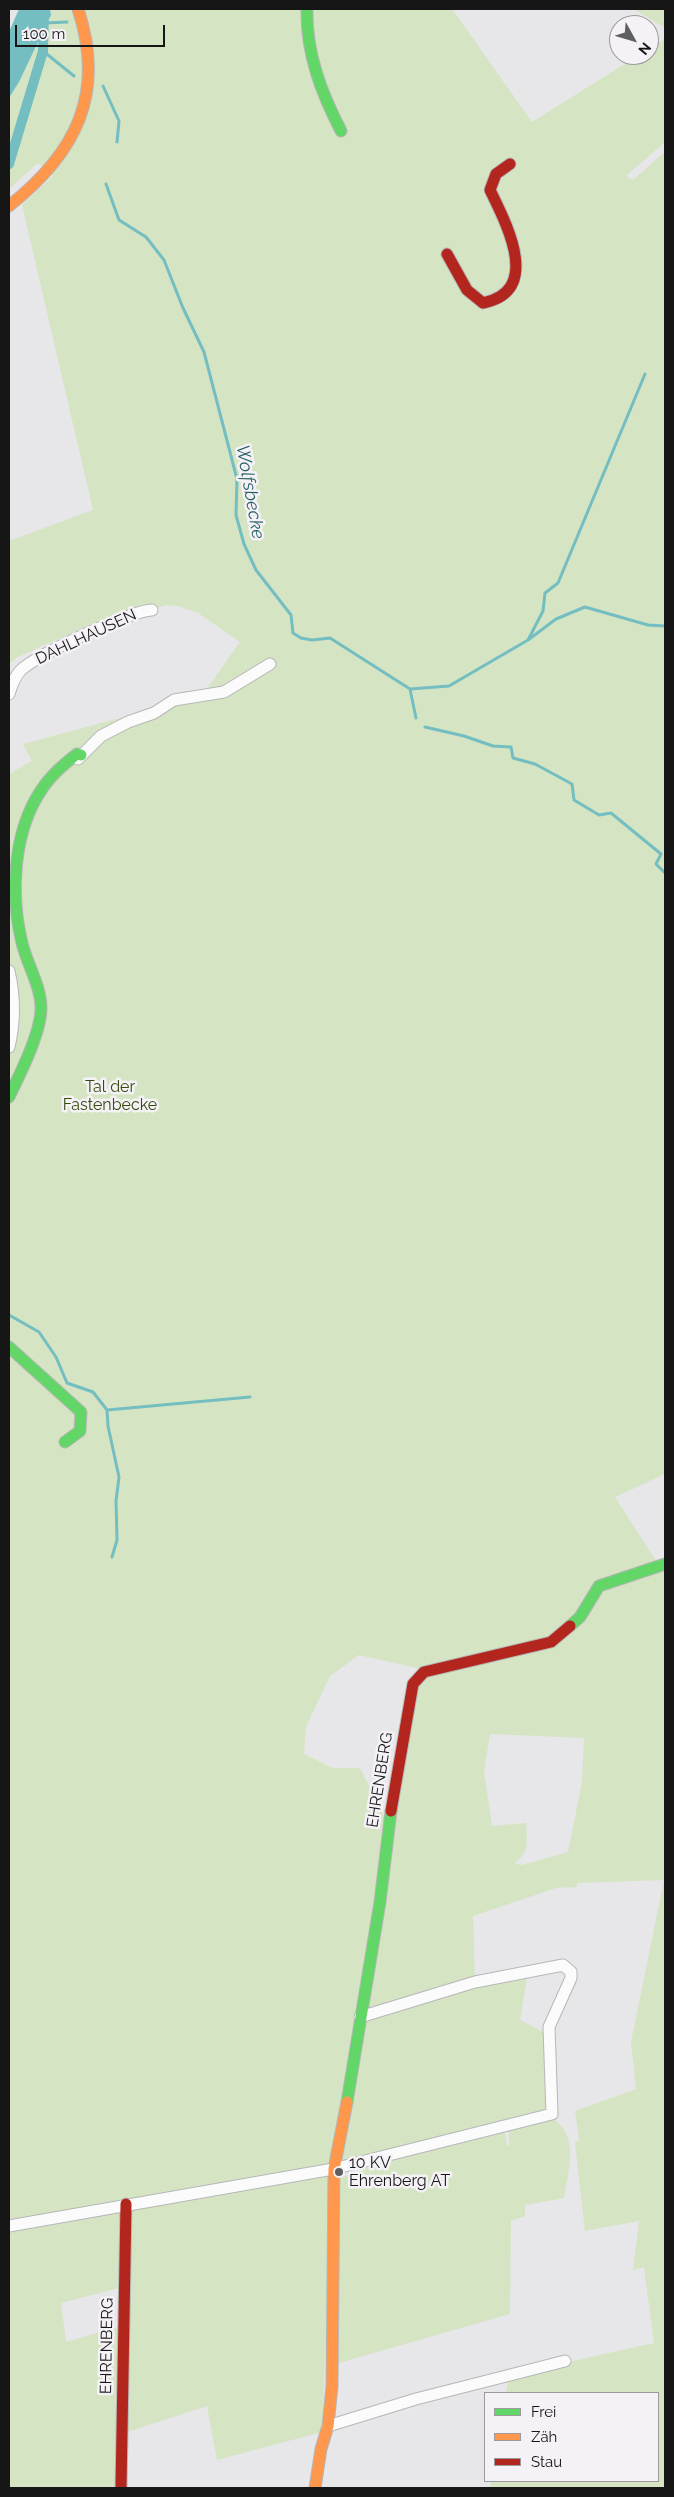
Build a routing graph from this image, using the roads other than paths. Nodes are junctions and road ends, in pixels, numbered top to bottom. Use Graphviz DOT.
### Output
graph roads {
  1 [pos="78,9"];
  2 [pos="307,9"];
  3 [pos="341,130"];
  4 [pos="510,164"];
  5 [pos="9,206"];
  6 [pos="447,254"];
  7 [pos="152,610"];
  8 [pos="270,664"];
  9 [pos="9,694"];
  10 [pos="9,971"];
  11 [pos="9,1047"];
  12 [pos="9,1098"];
  13 [pos="9,1347"];
  14 [pos="65,1442"];
  15 [pos="665,1564"];
  16 [pos="360,2017"];
  17 [pos="334,2169"];
  18 [pos="126,2204"];
  19 [pos="9,2226"];
  20 [pos="565,2361"];
  21 [pos="328,2426"];
  22 [pos="121,2488"];
  23 [pos="315,2488"];
  1 -- 5 [label="street"];
  2 -- 3 [label="street"];
  4 -- 6 [label="street"];
  7 -- 9 [label="street, DAHLHAUSEN"];
  8 -- 12 [label="street"];
  10 -- 11 [label="street"];
  13 -- 14 [label="street"];
  15 -- 16 [label="street, EHRENBERG"];
  16 -- 17 [label="street, EHRENBERG"];
  16 -- 17 [label="street"];
  17 -- 18 [label="street"];
  17 -- 21 [label="street, EHRENBERG"];
  18 -- 19 [label="street"];
  18 -- 22 [label="street, EHRENBERG"];
  20 -- 21 [label="street"];
  21 -- 23 [label="street, EHRENBERG"];
}
